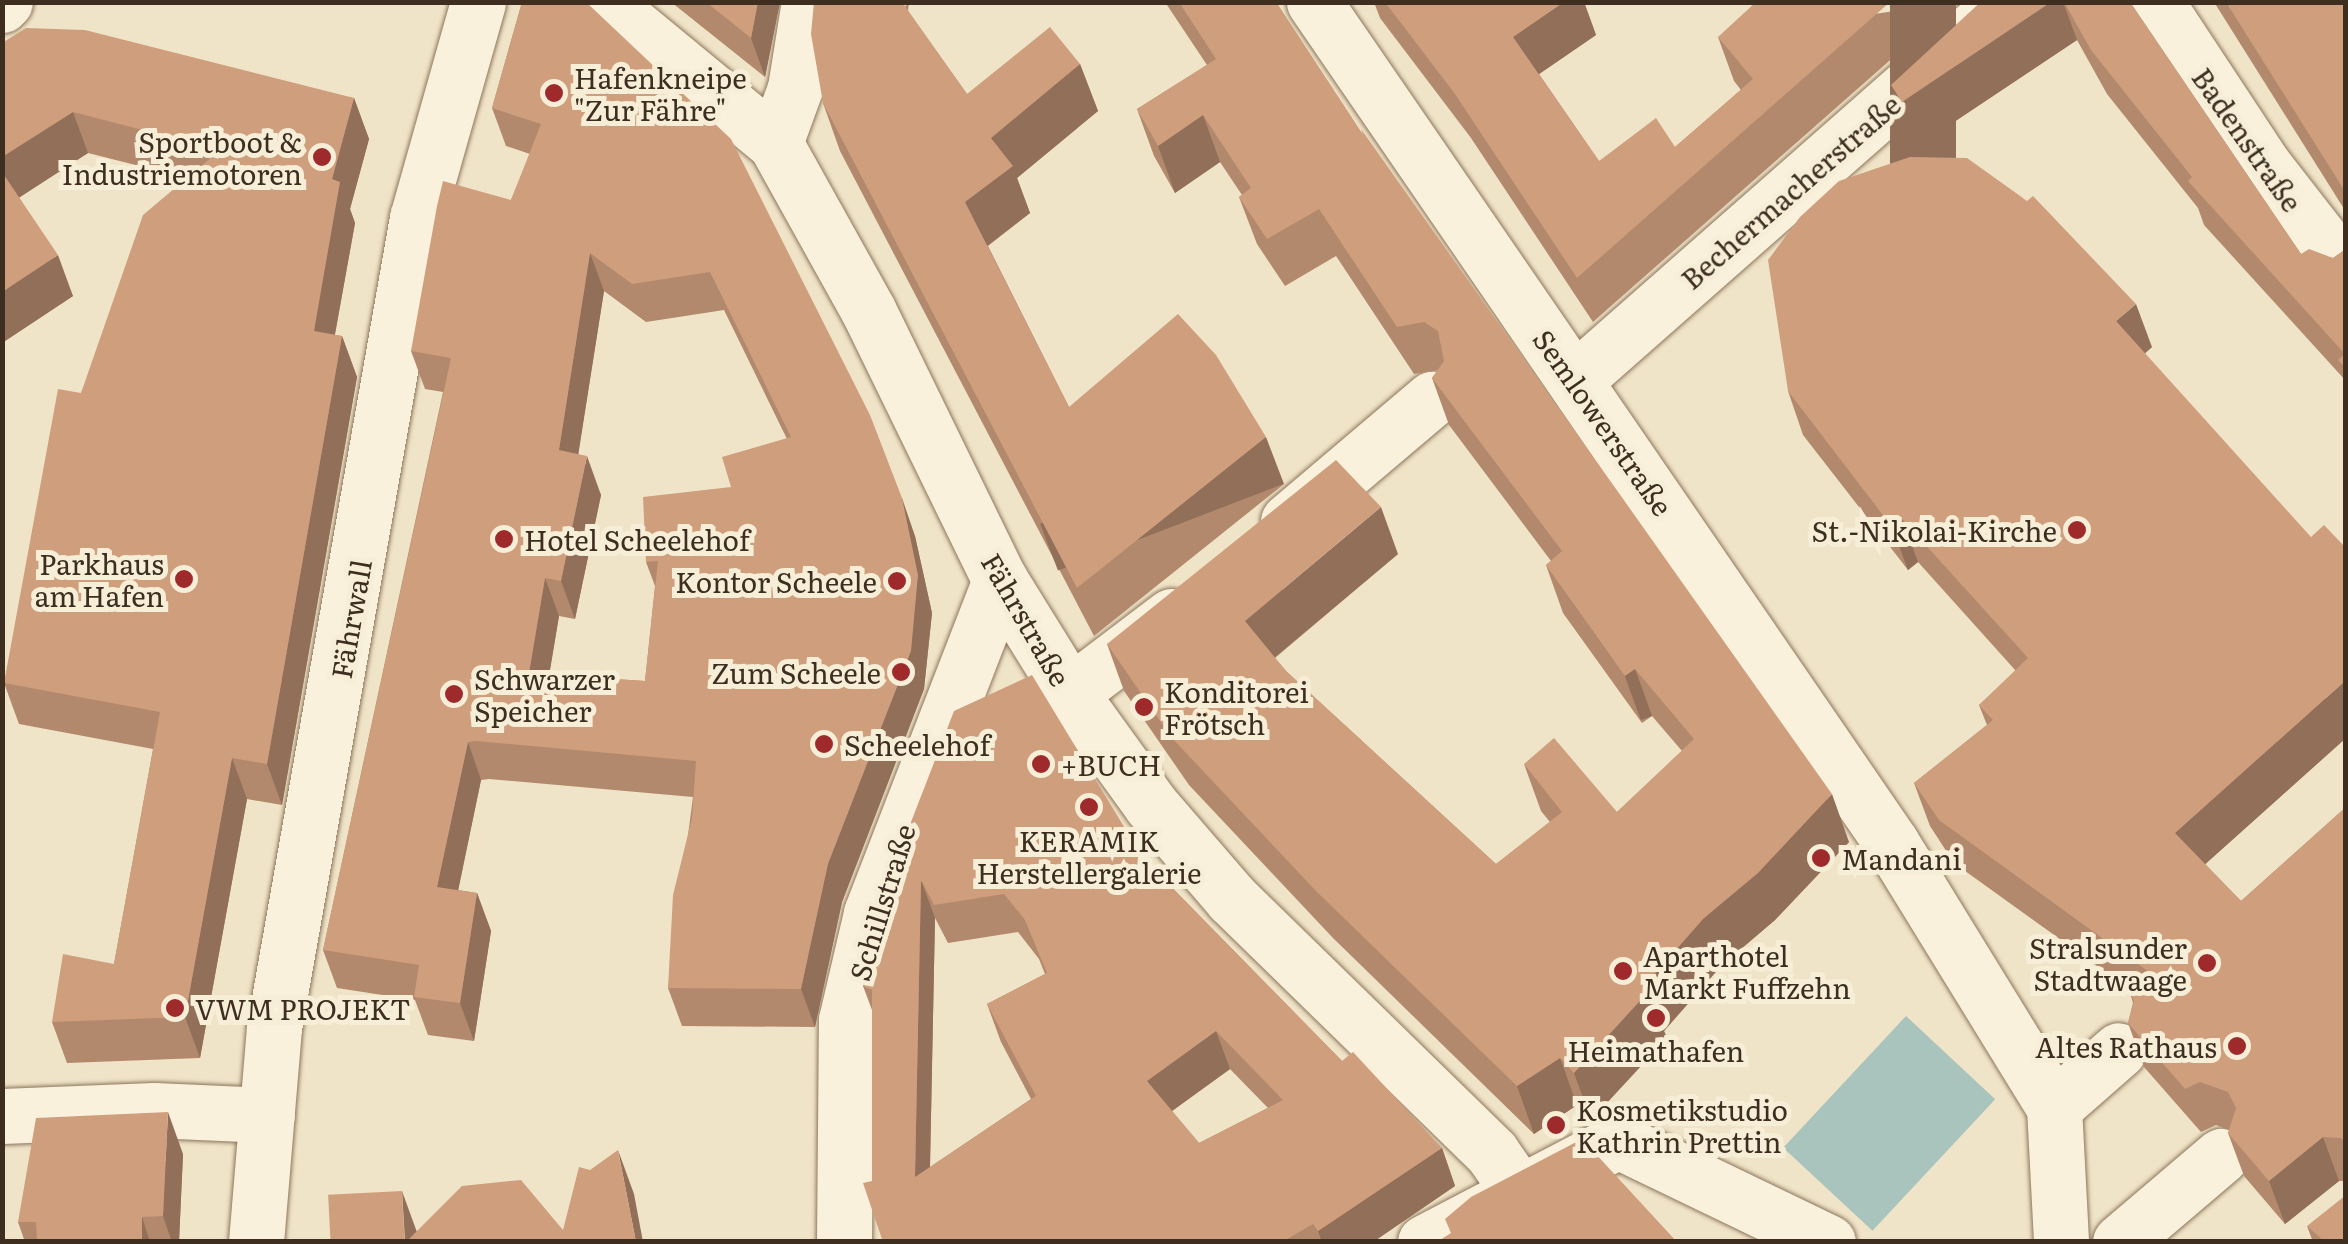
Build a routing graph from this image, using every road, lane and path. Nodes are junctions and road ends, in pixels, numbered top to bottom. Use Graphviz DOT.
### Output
graph roads {
  1 [pos="478,2"];
  2 [pos="604,2"];
  3 [pos="809,2"];
  4 [pos="1314,2"];
  5 [pos="2004,2"];
  6 [pos="2156,2"];
  7 [pos="775,143"];
  8 [pos="2346,272"];
  9 [pos="1576,379"];
  10 [pos="1432,400"];
  11 [pos="1248,556"];
  12 [pos="1000,580"];
  13 [pos="1206,590"];
  14 [pos="1070,693"];
  15 [pos="2119,1050"];
  16 [pos="2054,1106"];
  17 [pos="267,1115"];
  18 [pos="2,1116"];
  19 [pos="2220,1156"];
  20 [pos="1536,1185"];
  21 [pos="256,1242"];
  22 [pos="844,1242"];
  23 [pos="1424,1242"];
  24 [pos="1828,1242"];
  25 [pos="2061,1242"];
  26 [pos="2120,1242"];
  1 -- 17 [label="street, Fährwall"];
  2 -- 7 [label="street, Fährstraße"];
  3 -- 7 [label="street"];
  4 -- 9 [label="street, Semlowerstraße"];
  5 -- 9 [label="street, Bechermacherstraße"];
  6 -- 8 [label="street, Badenstraße"];
  7 -- 12 [label="street, Fährstraße"];
  9 -- 16 [label="street, Semlowerstraße"];
  10 -- 11 [label="street"];
  12 -- 14 [label="street, Fährstraße"];
  12 -- 22 [label="street, Schillstraße"];
  13 -- 14 [label="street"];
  14 -- 20 [label="street, Fährstraße"];
  15 -- 16 [label="street"];
  16 -- 25 [label="street"];
  17 -- 18 [label="street"];
  17 -- 21 [label="street, Fährwall"];
  19 -- 26 [label="street"];
  20 -- 23 [label="street"];
  20 -- 24 [label="street"];
}
